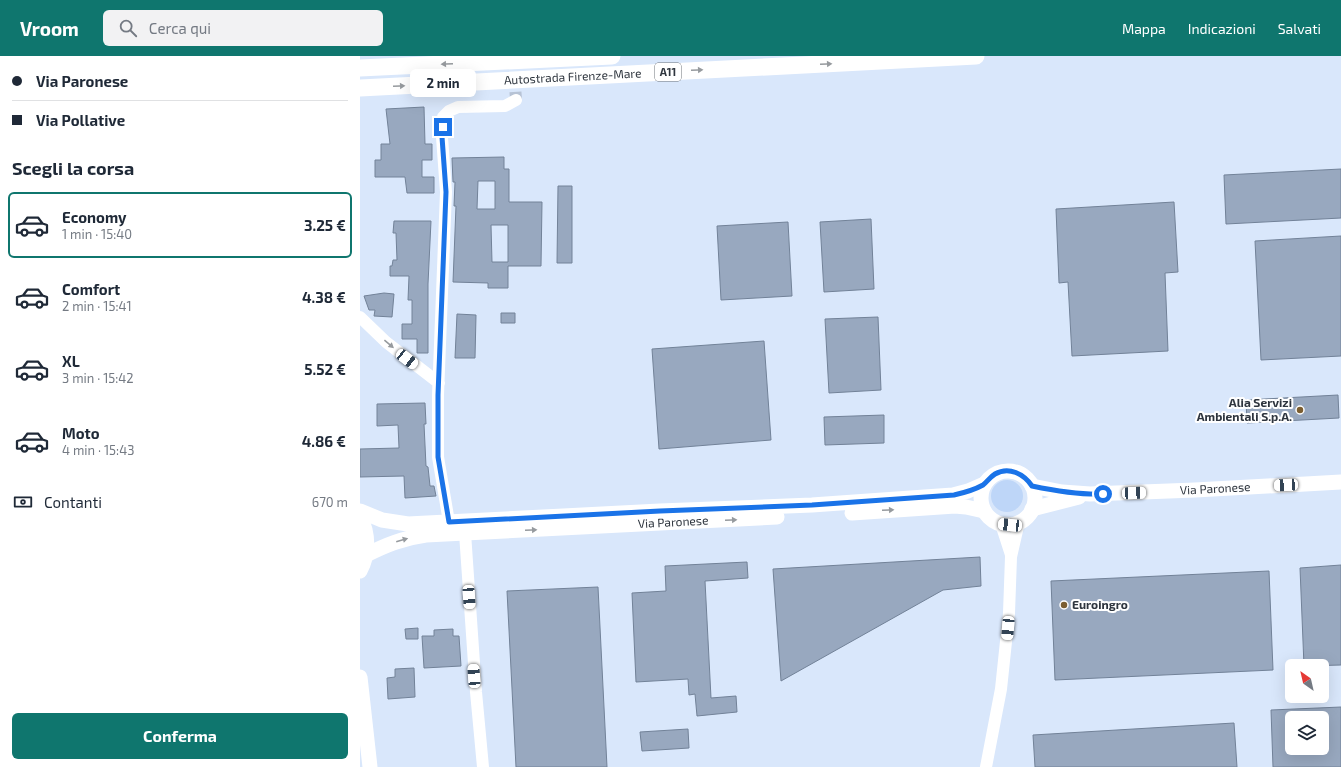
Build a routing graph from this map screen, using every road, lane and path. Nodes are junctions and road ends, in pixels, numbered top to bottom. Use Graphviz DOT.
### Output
graph roads {
  1 [pos="612,56"];
  2 [pos="976,56"];
  3 [pos="360,68"];
  4 [pos="360,88"];
  5 [pos="516,100"];
  6 [pos="360,317"];
  7 [pos="439,383"];
  8 [pos="1341,482"];
  9 [pos="984,484"];
  10 [pos="1032,486"];
  11 [pos="1090,494"];
  12 [pos="1032,508"];
  13 [pos="360,511"];
  14 [pos="984,511"];
  15 [pos="360,516"];
  16 [pos="449,522"];
  17 [pos="1019,522"];
  18 [pos="1001,524"];
  19 [pos="465,533"];
  20 [pos="366,555"];
  21 [pos="1011,557"];
  22 [pos="360,571"];
  23 [pos="360,677"];
  24 [pos="370,767"];
  25 [pos="483,767"];
  26 [pos="986,767"];
  1 -- 3 [label="highway, Autostrada Firenze-Mare, one-way"];
  4 -- 2 [label="highway, Autostrada Firenze-Mare / A11, one-way"];
  5 -- 7 [label="street"];
  6 -- 7 [label="street, one-way"];
  7 -- 16 [label="street"];
  8 -- 11 [label="main road, Via Paronese"];
  9 -- 10 [label="main road, Via Paronese"];
  9 -- 14 [label="main road"];
  9 -- 16 [label="main road, Via Paronese"];
  10 -- 11 [label="main road, Via Paronese"];
  10 -- 12 [label="main road"];
  11 -- 12 [label="main road, Via Paronese"];
  12 -- 17 [label="main road"];
  13 -- 16 [label="main road, Via Paronese"];
  14 -- 18 [label="main road, Via Paronese"];
  19 -- 14 [label="main road, Via Paronese, one-way"];
  15 -- 20 [label="main road"];
  17 -- 18 [label="main road"];
  17 -- 21 [label="street"];
  18 -- 21 [label="street"];
  20 -- 19 [label="main road, Via Paronese, one-way"];
  19 -- 25 [label="street"];
  20 -- 22 [label="main road"];
  21 -- 26 [label="street"];
  23 -- 24 [label="main road"];
}
